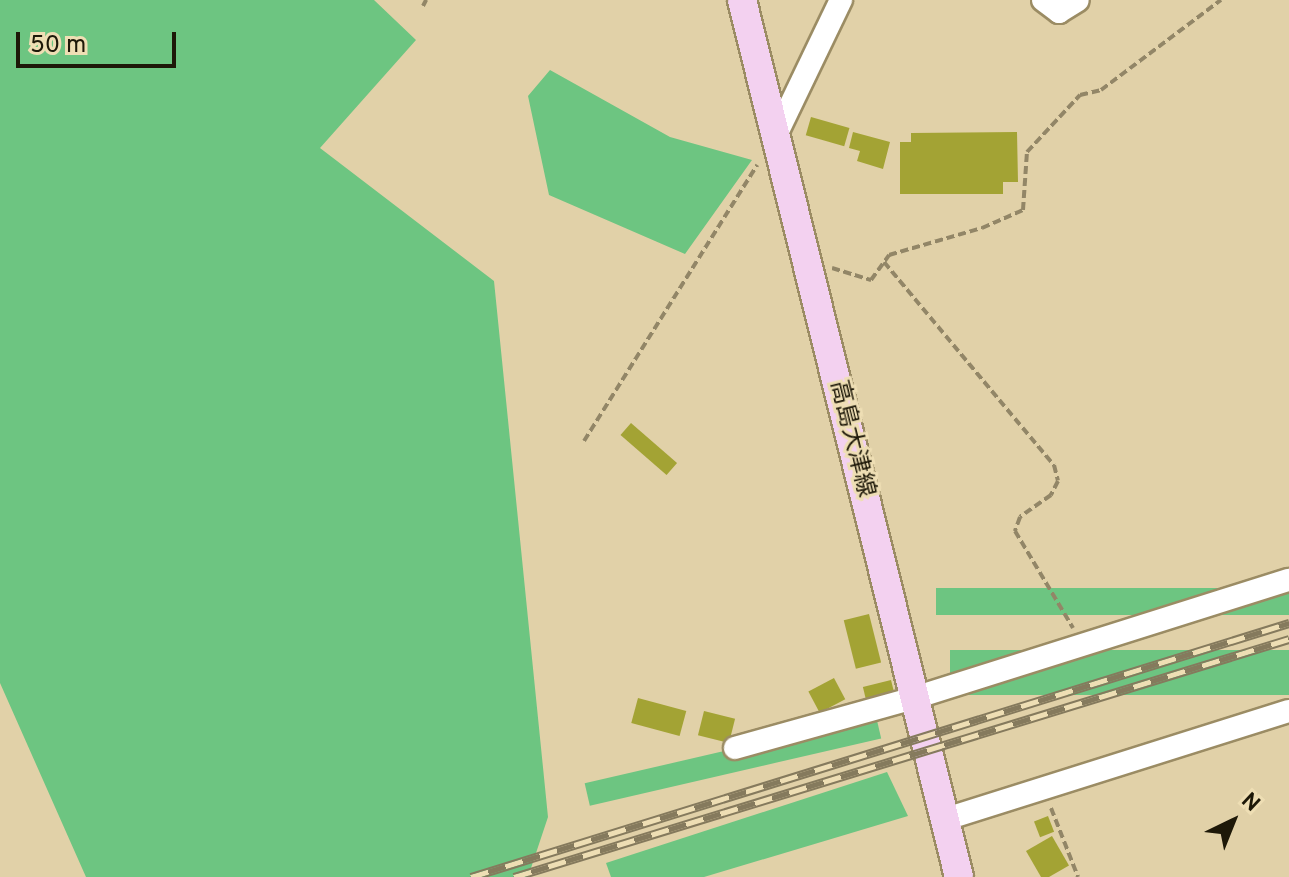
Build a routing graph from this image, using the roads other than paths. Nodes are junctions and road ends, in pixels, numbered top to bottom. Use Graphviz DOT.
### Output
graph roads {
  1 [pos="742,0"];
  2 [pos="841,0"];
  3 [pos="1043,0"];
  4 [pos="1078,0"];
  5 [pos="776,135"];
  6 [pos="1289,580"];
  7 [pos="914,698"];
  8 [pos="1289,711"];
  9 [pos="735,748"];
  10 [pos="949,818"];
  11 [pos="959,877"];
  1 -- 5 [label="main road, 高島大津線"];
  2 -- 5 [label="street"];
  3 -- 4 [label="street"];
  5 -- 7 [label="main road, 高島大津線"];
  6 -- 7 [label="street"];
  7 -- 9 [label="street"];
  7 -- 10 [label="main road, 高島大津線"];
  8 -- 10 [label="street"];
  10 -- 11 [label="main road, 高島大津線"];
}
